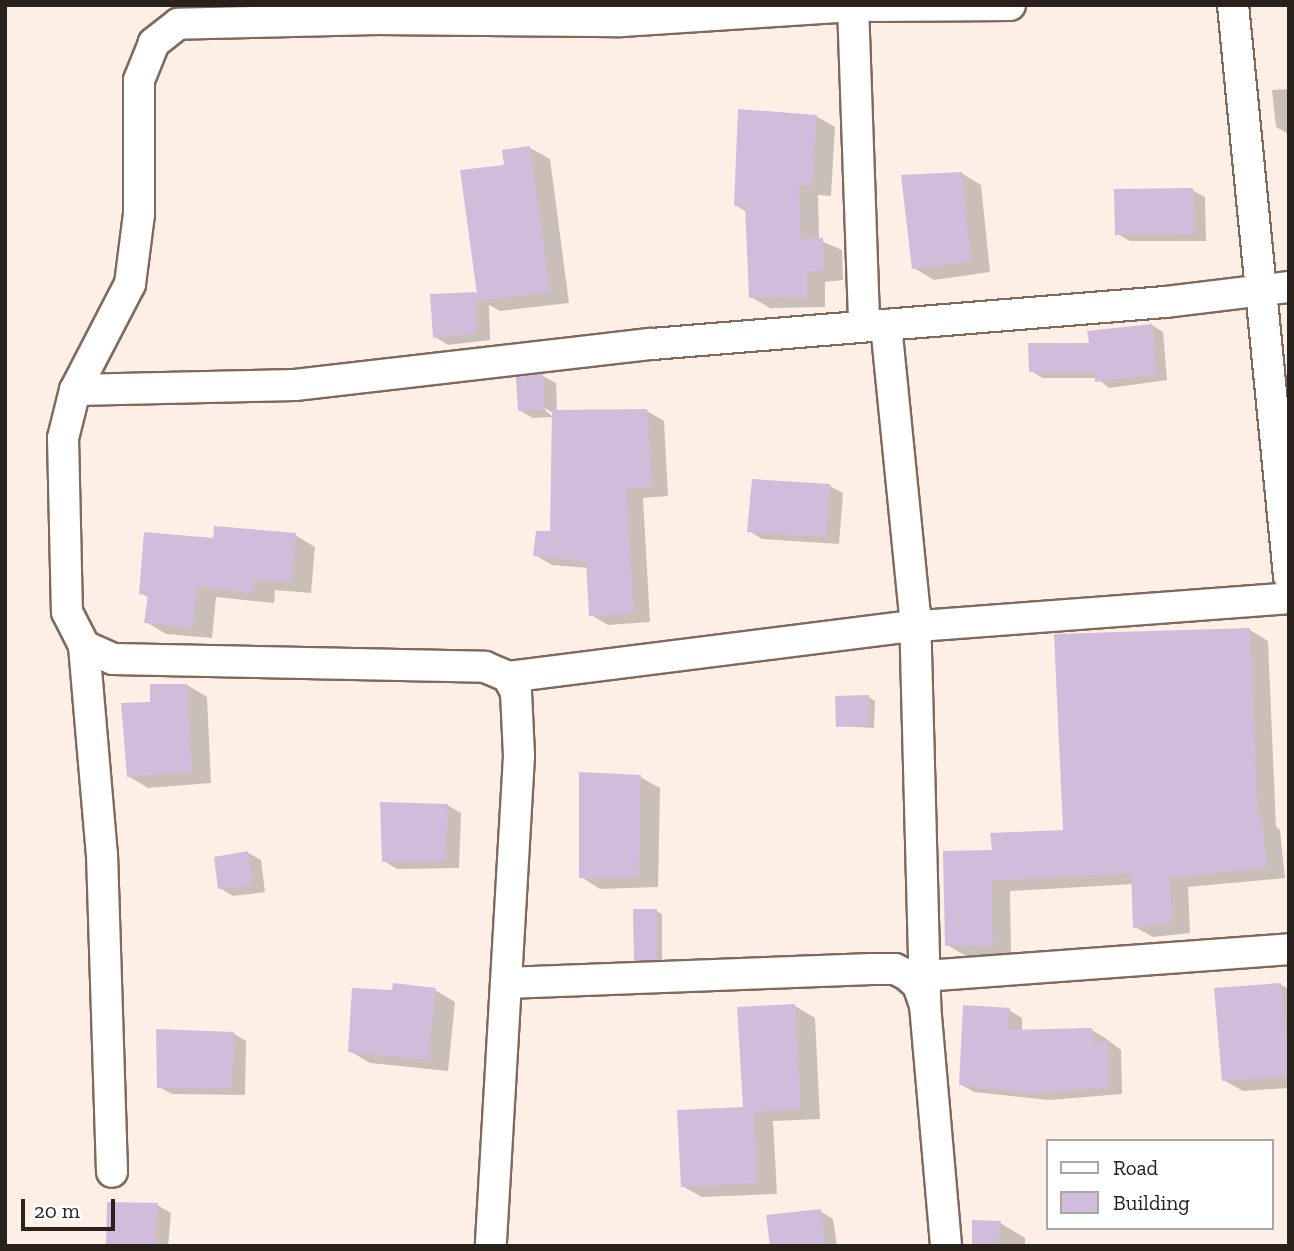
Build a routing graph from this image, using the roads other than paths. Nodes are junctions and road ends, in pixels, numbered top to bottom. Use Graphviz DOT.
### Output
graph roads {
  1 [pos="1010,5"];
  2 [pos="1233,5"];
  3 [pos="853,6"];
  4 [pos="383,12"];
  5 [pos="1275,289"];
  6 [pos="875,326"];
  7 [pos="75,390"];
  8 [pos="1289,576"];
  9 [pos="1289,598"];
  10 [pos="915,626"];
  11 [pos="84,646"];
  12 [pos="508,677"];
  13 [pos="1289,949"];
  14 [pos="506,983"];
  15 [pos="925,991"];
  16 [pos="112,1172"];
  17 [pos="491,1246"];
  18 [pos="946,1246"];
  1 -- 3 [label="street"];
  2 -- 5 [label="street"];
  3 -- 4 [label="street"];
  3 -- 6 [label="street"];
  4 -- 7 [label="street"];
  5 -- 6 [label="street"];
  5 -- 8 [label="street"];
  6 -- 7 [label="street"];
  6 -- 10 [label="street"];
  7 -- 11 [label="street"];
  9 -- 10 [label="street"];
  10 -- 12 [label="street"];
  10 -- 15 [label="street"];
  11 -- 12 [label="street"];
  11 -- 16 [label="street"];
  12 -- 14 [label="street"];
  13 -- 15 [label="street"];
  14 -- 15 [label="street"];
  14 -- 17 [label="street"];
  15 -- 18 [label="street"];
}
